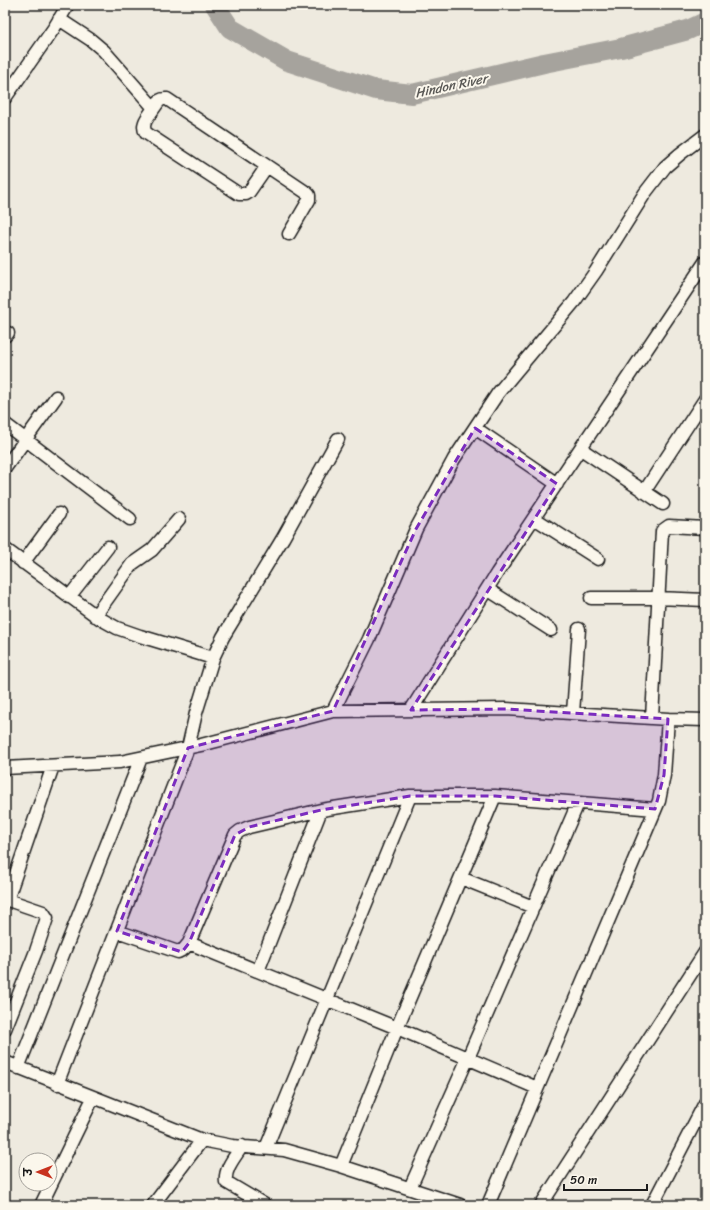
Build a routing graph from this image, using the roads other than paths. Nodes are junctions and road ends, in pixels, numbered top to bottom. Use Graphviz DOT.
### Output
graph roads {
  1 [pos="66,6"];
  2 [pos="59,19"];
  3 [pos="5,98"];
  4 [pos="154,108"];
  5 [pos="705,135"];
  6 [pos="267,166"];
  7 [pos="289,234"];
  8 [pos="705,262"];
  9 [pos="56,397"];
  10 [pos="705,399"];
  11 [pos="5,424"];
  12 [pos="475,428"];
  13 [pos="338,439"];
  14 [pos="25,440"];
  15 [pos="581,449"];
  16 [pos="5,468"];
  17 [pos="557,484"];
  18 [pos="644,492"];
  19 [pos="663,504"];
  20 [pos="59,514"];
  21 [pos="534,518"];
  22 [pos="130,519"];
  23 [pos="179,519"];
  24 [pos="705,528"];
  25 [pos="108,547"];
  26 [pos="5,549"];
  27 [pos="598,559"];
  28 [pos="23,563"];
  29 [pos="487,589"];
  30 [pos="69,597"];
  31 [pos="591,598"];
  32 [pos="658,598"];
  33 [pos="705,600"];
  34 [pos="95,616"];
  35 [pos="579,629"];
  36 [pos="552,630"];
  37 [pos="213,658"];
  38 [pos="411,710"];
  39 [pos="333,711"];
  40 [pos="573,713"];
  41 [pos="652,718"];
  42 [pos="668,719"];
  43 [pos="705,720"];
  44 [pos="188,748"];
  45 [pos="141,758"];
  46 [pos="53,766"];
  47 [pos="5,768"];
  48 [pos="410,796"];
  49 [pos="495,796"];
  50 [pos="578,803"];
  51 [pos="656,809"];
  52 [pos="321,810"];
  53 [pos="460,878"];
  54 [pos="6,900"];
  55 [pos="533,907"];
  56 [pos="117,931"];
  57 [pos="189,943"];
  58 [pos="705,952"];
  59 [pos="258,971"];
  60 [pos="326,1000"];
  61 [pos="397,1028"];
  62 [pos="5,1029"];
  63 [pos="468,1058"];
  64 [pos="5,1062"];
  65 [pos="18,1068"];
  66 [pos="58,1084"];
  67 [pos="537,1088"];
  68 [pos="93,1098"];
  69 [pos="705,1103"];
  70 [pos="202,1140"];
  71 [pos="242,1146"];
  72 [pos="266,1148"];
  73 [pos="341,1166"];
  74 [pos="410,1188"];
  75 [pos="442,1202"];
  76 [pos="41,1205"];
  77 [pos="153,1205"];
  78 [pos="265,1205"];
  79 [pos="460,1205"];
  80 [pos="488,1205"];
  81 [pos="541,1205"];
  82 [pos="652,1205"];
  1 -- 2 [label="street"];
  2 -- 3 [label="street"];
  2 -- 4 [label="street"];
  4 -- 6 [label="street"];
  4 -- 6 [label="street"];
  5 -- 12 [label="street"];
  6 -- 7 [label="street"];
  8 -- 15 [label="street"];
  9 -- 14 [label="street"];
  10 -- 18 [label="street"];
  11 -- 14 [label="street"];
  12 -- 17 [label="street"];
  12 -- 39 [label="street"];
  13 -- 37 [label="street"];
  14 -- 16 [label="street"];
  14 -- 22 [label="street"];
  15 -- 17 [label="street"];
  15 -- 18 [label="street"];
  17 -- 21 [label="street"];
  18 -- 19 [label="street"];
  20 -- 28 [label="street"];
  21 -- 27 [label="street"];
  21 -- 29 [label="street"];
  23 -- 34 [label="street"];
  24 -- 32 [label="street"];
  25 -- 30 [label="street"];
  26 -- 28 [label="street"];
  28 -- 30 [label="street"];
  29 -- 36 [label="street"];
  29 -- 38 [label="street"];
  30 -- 34 [label="street"];
  31 -- 32 [label="street"];
  32 -- 33 [label="street"];
  32 -- 41 [label="street"];
  34 -- 37 [label="street"];
  35 -- 40 [label="street"];
  37 -- 44 [label="street"];
  38 -- 39 [label="street"];
  38 -- 40 [label="street"];
  39 -- 44 [label="street"];
  40 -- 41 [label="street"];
  41 -- 42 [label="street"];
  42 -- 43 [label="street"];
  42 -- 51 [label="street"];
  44 -- 45 [label="street"];
  44 -- 56 [label="street"];
  45 -- 46 [label="street"];
  45 -- 65 [label="street"];
  46 -- 47 [label="street"];
  46 -- 54 [label="street"];
  48 -- 49 [label="street"];
  48 -- 52 [label="street"];
  48 -- 60 [label="street"];
  49 -- 50 [label="street"];
  49 -- 53 [label="street"];
  50 -- 51 [label="street"];
  50 -- 55 [label="street"];
  51 -- 67 [label="street"];
  52 -- 57 [label="street"];
  52 -- 59 [label="street"];
  53 -- 55 [label="street"];
  53 -- 61 [label="street"];
  54 -- 62 [label="street"];
  55 -- 63 [label="street"];
  56 -- 57 [label="street"];
  56 -- 66 [label="street"];
  57 -- 59 [label="street"];
  58 -- 81 [label="street"];
  59 -- 60 [label="street"];
  60 -- 61 [label="street"];
  60 -- 72 [label="street"];
  61 -- 63 [label="street"];
  61 -- 73 [label="street"];
  63 -- 67 [label="street"];
  63 -- 74 [label="street"];
  64 -- 65 [label="street"];
  65 -- 66 [label="street"];
  66 -- 68 [label="street"];
  67 -- 80 [label="street"];
  68 -- 70 [label="street"];
  68 -- 76 [label="street"];
  69 -- 82 [label="street"];
  70 -- 71 [label="street"];
  70 -- 77 [label="street"];
  71 -- 72 [label="street"];
  71 -- 78 [label="street"];
  72 -- 73 [label="street"];
  73 -- 74 [label="street"];
  74 -- 75 [label="street"];
  75 -- 79 [label="street"];
}
